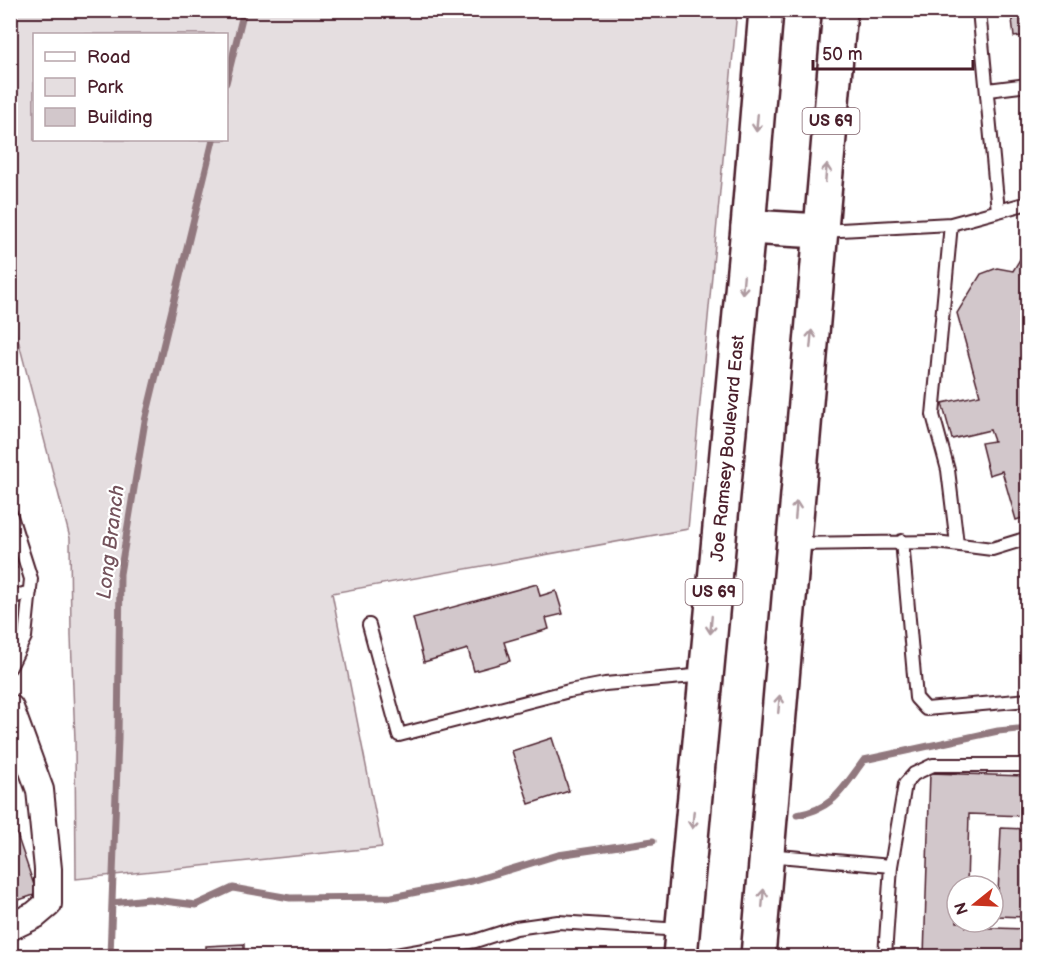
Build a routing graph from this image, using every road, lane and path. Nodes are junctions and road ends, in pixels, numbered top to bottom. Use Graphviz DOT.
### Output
graph roads {
  1 [pos="766,10"];
  2 [pos="840,10"];
  3 [pos="979,10"];
  4 [pos="1028,85"];
  5 [pos="988,90"];
  6 [pos="1028,203"];
  7 [pos="998,211"];
  8 [pos="951,224"];
  9 [pos="748,226"];
  10 [pos="821,231"];
  11 [pos="10,513"];
  12 [pos="1028,538"];
  13 [pos="902,542"];
  14 [pos="793,544"];
  15 [pos="957,544"];
  16 [pos="30,592"];
  17 [pos="10,598"];
  18 [pos="369,625"];
  19 [pos="10,667"];
  20 [pos="706,675"];
  21 [pos="1028,700"];
  22 [pos="10,708"];
  23 [pos="1028,765"];
  24 [pos="766,855"];
  25 [pos="891,866"];
  26 [pos="10,927"];
  27 [pos="681,943"];
  28 [pos="390,957"];
  29 [pos="758,957"];
  30 [pos="885,957"];
  1 -- 9 [label="highway, Joe Ramsey Boulevard East / US 69, one-way"];
  10 -- 2 [label="highway, US 69, one-way"];
  3 -- 5 [label="lane"];
  4 -- 5 [label="lane"];
  5 -- 7 [label="lane"];
  6 -- 7 [label="lane"];
  7 -- 8 [label="lane"];
  8 -- 10 [label="lane"];
  8 -- 15 [label="lane"];
  9 -- 10 [label="highway"];
  9 -- 20 [label="highway, Joe Ramsey Boulevard East / US 69, one-way"];
  14 -- 10 [label="highway, US 69, one-way"];
  11 -- 16 [label="lane"];
  12 -- 15 [label="lane"];
  13 -- 14 [label="lane"];
  13 -- 15 [label="lane"];
  13 -- 21 [label="lane"];
  24 -- 14 [label="highway, US 69, one-way"];
  16 -- 17 [label="lane"];
  16 -- 19 [label="lane"];
  18 -- 20 [label="lane"];
  20 -- 27 [label="highway, Joe Ramsey Boulevard East / US 69, one-way"];
  22 -- 26 [label="street"];
  23 -- 25 [label="lane"];
  24 -- 25 [label="lane"];
  29 -- 24 [label="highway, US 69, one-way"];
  25 -- 30 [label="lane"];
  27 -- 28 [label="lane"];
}
